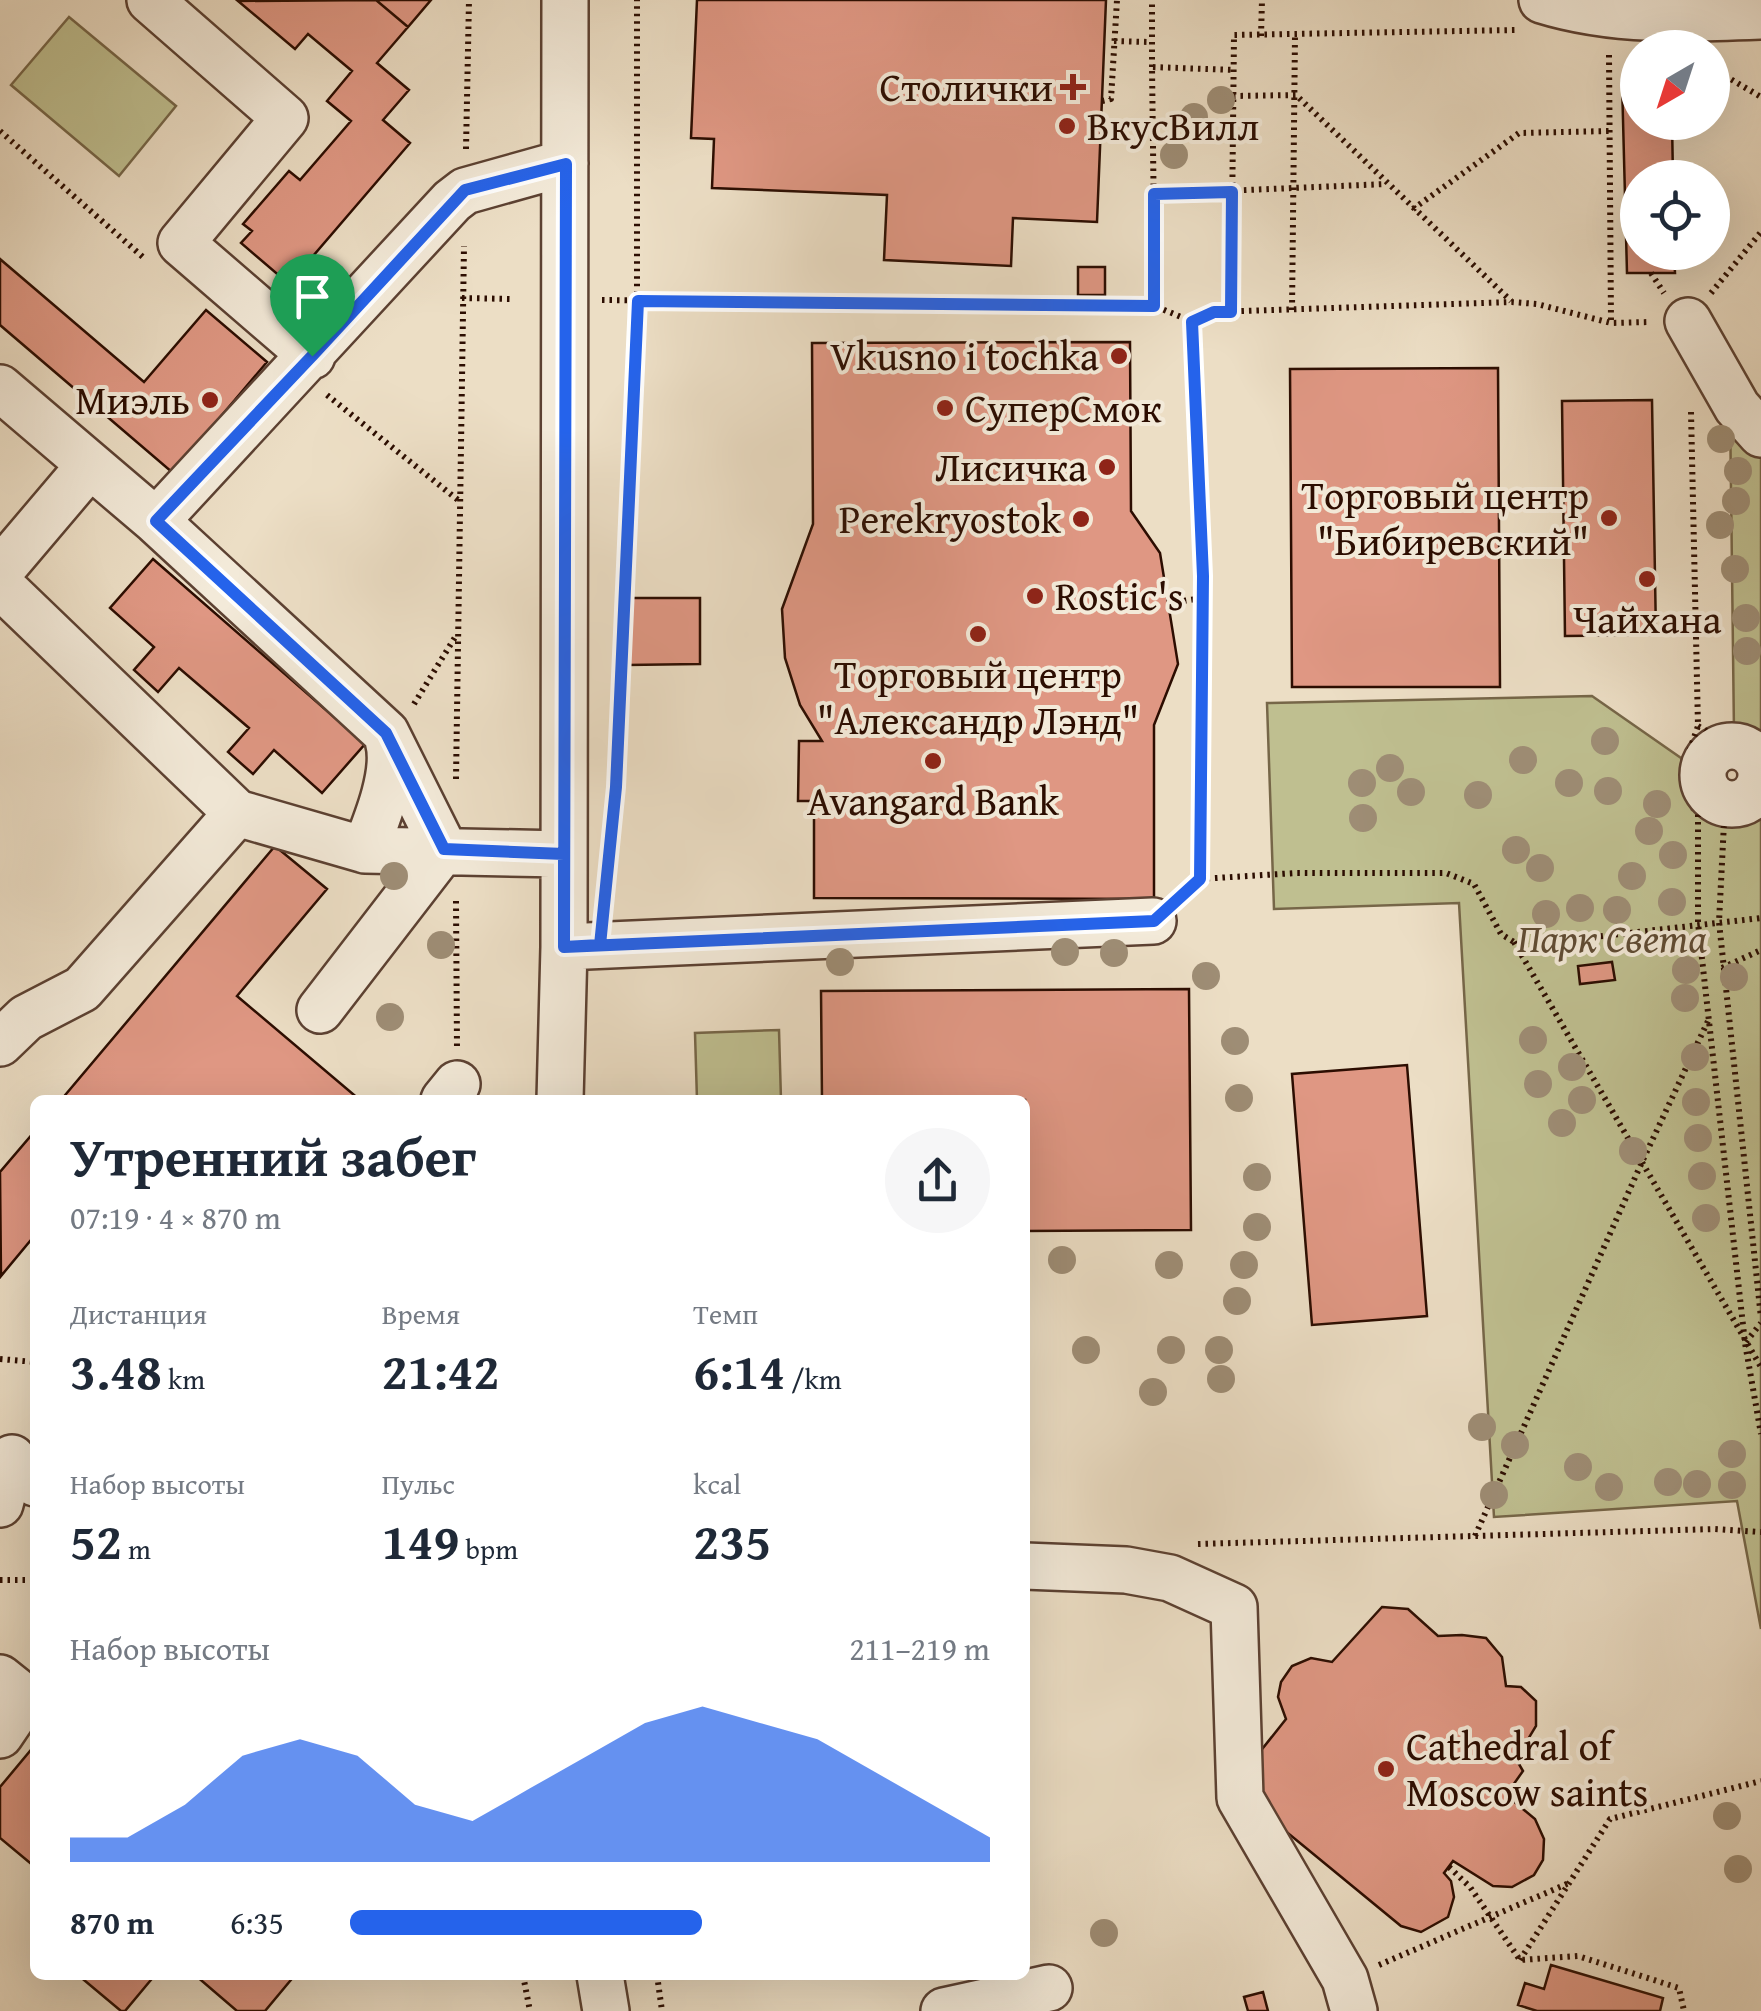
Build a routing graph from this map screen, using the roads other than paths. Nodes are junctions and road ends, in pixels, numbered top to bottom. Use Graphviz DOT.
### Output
graph roads {
  1 [pos="150,0"];
  2 [pos="564,0"];
  3 [pos="1531,15"];
  4 [pos="1761,16"];
  5 [pos="566,164"];
  6 [pos="1688,321"];
  7 [pos="305,363"];
  8 [pos="0,388"];
  9 [pos="1761,434"];
  10 [pos="88,466"];
  11 [pos="156,521"];
  12 [pos="0,571"];
  13 [pos="0,585"];
  14 [pos="388,738"];
  15 [pos="238,813"];
  16 [pos="365,850"];
  17 [pos="450,850"];
  18 [pos="564,854"];
  19 [pos="1154,921"];
  20 [pos="564,947"];
  21 [pos="320,1010"];
  22 [pos="0,1043"];
  23 [pos="560,1095"];
  24 [pos="20,1464"];
  25 [pos="0,1504"];
  26 [pos="1030,1566"];
  27 [pos="0,1678"];
  28 [pos="0,1735"];
  29 [pos="601,1980"];
  30 [pos="1049,1988"];
  31 [pos="1350,1995"];
  32 [pos="606,2011"];
  33 [pos="944,2011"];
  1 -- 7 [label="street"];
  2 -- 5 [label="street"];
  3 -- 4 [label="street"];
  5 -- 7 [label="street"];
  5 -- 18 [label="street"];
  6 -- 9 [label="street"];
  7 -- 11 [label="street"];
  8 -- 10 [label="street"];
  10 -- 11 [label="street"];
  10 -- 12 [label="street"];
  11 -- 14 [label="street"];
  13 -- 15 [label="street"];
  14 -- 16 [label="street"];
  14 -- 17 [label="street"];
  15 -- 16 [label="street"];
  15 -- 22 [label="street"];
  16 -- 17 [label="street"];
  17 -- 18 [label="street"];
  17 -- 21 [label="street"];
  18 -- 20 [label="street"];
  19 -- 20 [label="street"];
  20 -- 23 [label="street"];
  24 -- 25 [label="street"];
  26 -- 31 [label="street"];
  27 -- 28 [label="street"];
  29 -- 32 [label="street"];
  30 -- 33 [label="street"];
}
